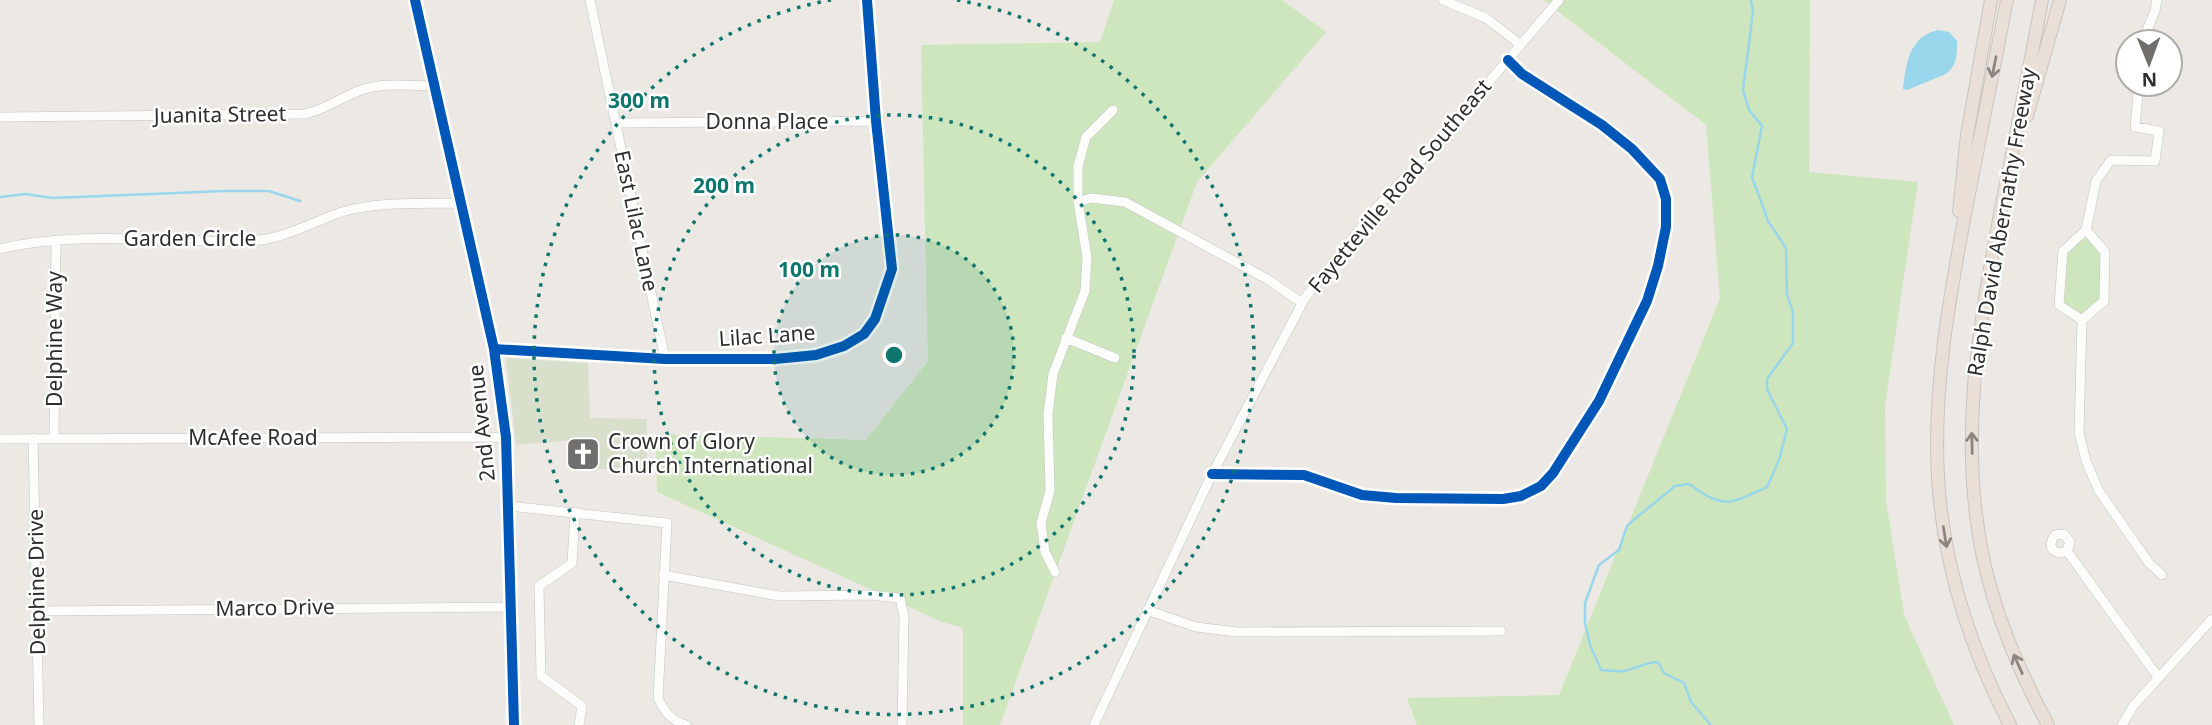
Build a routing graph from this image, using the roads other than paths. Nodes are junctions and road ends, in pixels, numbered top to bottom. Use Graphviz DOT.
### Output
graph roads {
  1 [pos="415,0"];
  2 [pos="590,0"];
  3 [pos="867,0"];
  4 [pos="1443,0"];
  5 [pos="1559,0"];
  6 [pos="1991,0"];
  7 [pos="2007,0"];
  8 [pos="2042,0"];
  9 [pos="2060,0"];
  10 [pos="2157,0"];
  11 [pos="2148,28"];
  12 [pos="1521,45"];
  13 [pos="1508,60"];
  14 [pos="434,86"];
  15 [pos="2138,98"];
  16 [pos="1113,110"];
  17 [pos="0,117"];
  18 [pos="876,121"];
  19 [pos="616,123"];
  20 [pos="2003,197"];
  21 [pos="1078,202"];
  22 [pos="460,203"];
  23 [pos="2086,230"];
  24 [pos="55,241"];
  25 [pos="0,249"];
  26 [pos="1302,303"];
  27 [pos="2082,320"];
  28 [pos="1946,323"];
  29 [pos="1066,338"];
  30 [pos="494,349"];
  31 [pos="1115,358"];
  32 [pos="665,359"];
  33 [pos="506,437"];
  34 [pos="33,438"];
  35 [pos="54,438"];
  36 [pos="0,439"];
  37 [pos="1212,474"];
  38 [pos="509,506"];
  39 [pos="575,512"];
  40 [pos="2067,551"];
  41 [pos="1055,572"];
  42 [pos="663,575"];
  43 [pos="2162,575"];
  44 [pos="512,607"];
  45 [pos="1147,610"];
  46 [pos="38,611"];
  47 [pos="2212,619"];
  48 [pos="1501,631"];
  49 [pos="2158,677"];
  50 [pos="39,725"];
  51 [pos="514,725"];
  52 [pos="579,725"];
  53 [pos="687,725"];
  54 [pos="902,725"];
  55 [pos="1094,725"];
  56 [pos="2010,725"];
  57 [pos="2048,725"];
  58 [pos="2122,725"];
  1 -- 14 [label="street, 2nd Avenue"];
  2 -- 19 [label="street, East Lilac Lane"];
  3 -- 18 [label="street, Lilac Lane"];
  4 -- 12 [label="street"];
  5 -- 12 [label="street, Fayetteville Road Southeast"];
  6 -- 28 [label="highway"];
  7 -- 28 [label="highway, Ralph David Abernathy Freeway, one-way"];
  8 -- 20 [label="highway, Ralph David Abernathy Freeway"];
  9 -- 20 [label="highway"];
  10 -- 11 [label="street"];
  12 -- 13 [label="street, Fayetteville Road Southeast"];
  13 -- 26 [label="street, Fayetteville Road Southeast"];
  13 -- 37 [label="street"];
  14 -- 17 [label="street, Juanita Street"];
  14 -- 22 [label="street, 2nd Avenue"];
  15 -- 23 [label="street"];
  16 -- 21 [label="street"];
  18 -- 19 [label="street, Donna Place"];
  18 -- 32 [label="street, Lilac Lane"];
  19 -- 32 [label="street, East Lilac Lane"];
  57 -- 20 [label="highway, Ralph David Abernathy Freeway, one-way"];
  21 -- 26 [label="street"];
  21 -- 29 [label="street"];
  22 -- 24 [label="street, Garden Circle"];
  22 -- 30 [label="street, 2nd Avenue"];
  23 -- 27 [label="street"];
  23 -- 27 [label="street"];
  24 -- 25 [label="street, Garden Circle"];
  24 -- 35 [label="street, Delphine Way"];
  26 -- 37 [label="street, Fayetteville Road Southeast"];
  27 -- 43 [label="street"];
  28 -- 56 [label="highway, Ralph David Abernathy Freeway, one-way"];
  29 -- 31 [label="street"];
  29 -- 41 [label="street"];
  30 -- 32 [label="street, Lilac Lane"];
  30 -- 33 [label="street, 2nd Avenue"];
  33 -- 35 [label="street, McAfee Road"];
  33 -- 38 [label="street, 2nd Avenue"];
  34 -- 35 [label="street, McAfee Road"];
  34 -- 36 [label="street, McAfee Road"];
  34 -- 46 [label="street, Delphine Drive"];
  37 -- 45 [label="street, Fayetteville Road Southeast"];
  38 -- 39 [label="street"];
  38 -- 44 [label="street, 2nd Avenue"];
  39 -- 42 [label="street"];
  39 -- 52 [label="street"];
  40 -- 49 [label="street"];
  42 -- 53 [label="street"];
  42 -- 54 [label="street"];
  44 -- 46 [label="street, Marco Drive"];
  44 -- 51 [label="street, 2nd Avenue"];
  45 -- 48 [label="street"];
  45 -- 55 [label="street, Fayetteville Road Southeast"];
  46 -- 50 [label="street, Delphine Drive"];
  47 -- 49 [label="street"];
  49 -- 58 [label="street"];
}
